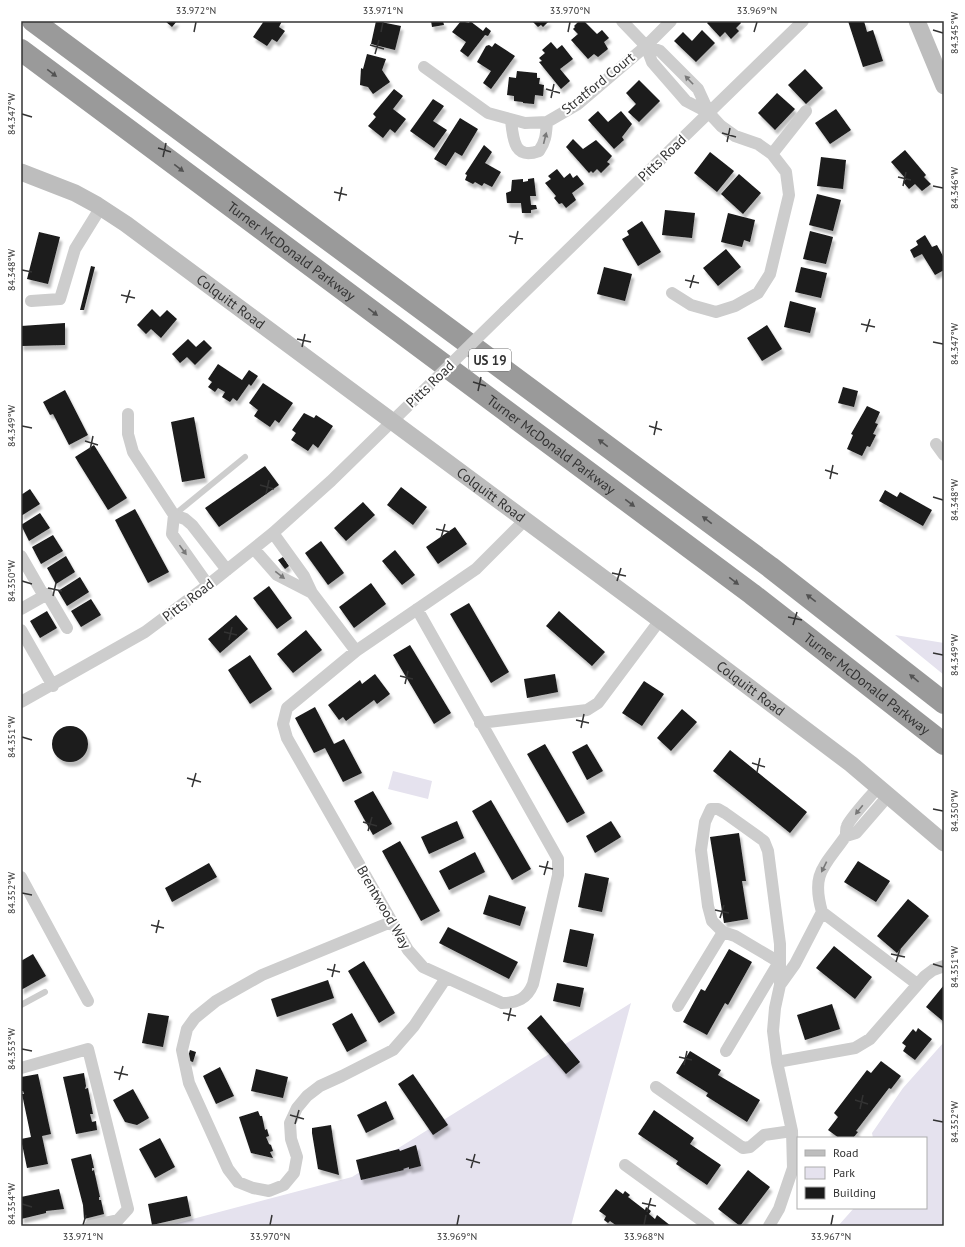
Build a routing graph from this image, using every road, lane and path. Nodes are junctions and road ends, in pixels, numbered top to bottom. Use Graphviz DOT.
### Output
graph roads {
  1 [pos="34,21"];
  2 [pos="622,21"];
  3 [pos="671,21"];
  4 [pos="803,21"];
  5 [pos="917,21"];
  6 [pos="646,46"];
  7 [pos="21,50"];
  8 [pos="424,67"];
  9 [pos="944,86"];
  10 [pos="806,111"];
  11 [pos="709,113"];
  12 [pos="511,120"];
  13 [pos="547,122"];
  14 [pos="772,154"];
  15 [pos="21,172"];
  16 [pos="101,207"];
  17 [pos="672,293"];
  18 [pos="31,301"];
  19 [pos="128,414"];
  20 [pos="392,421"];
  21 [pos="936,444"];
  22 [pos="944,455"];
  23 [pos="245,457"];
  24 [pos="174,515"];
  25 [pos="525,520"];
  26 [pos="273,533"];
  27 [pos="254,549"];
  28 [pos="21,556"];
  29 [pos="227,570"];
  30 [pos="208,585"];
  31 [pos="312,593"];
  32 [pos="44,596"];
  33 [pos="21,609"];
  34 [pos="417,609"];
  35 [pos="660,620"];
  36 [pos="67,628"];
  37 [pos="21,630"];
  38 [pos="356,651"];
  39 [pos="53,686"];
  40 [pos="21,702"];
  41 [pos="944,703"];
  42 [pos="480,722"];
  43 [pos="944,744"];
  44 [pos="883,791"];
  45 [pos="944,843"];
  46 [pos="21,877"];
  47 [pos="822,912"];
  48 [pos="391,922"];
  49 [pos="723,932"];
  50 [pos="779,962"];
  51 [pos="944,966"];
  52 [pos="446,978"];
  53 [pos="917,984"];
  54 [pos="780,985"];
  55 [pos="45,992"];
  56 [pos="88,1001"];
  57 [pos="21,1005"];
  58 [pos="678,1006"];
  59 [pos="726,1051"];
  60 [pos="777,1062"];
  61 [pos="21,1068"];
  62 [pos="656,1087"];
  63 [pos="792,1131"];
  64 [pos="625,1165"];
  65 [pos="90,1226"];
  66 [pos="708,1226"];
  67 [pos="769,1226"];
  41 -- 1 [label="highway, US 19, one-way"];
  2 -- 6 [label="street"];
  3 -- 6 [label="street, Stratford Court"];
  4 -- 11 [label="street, Pitts Road"];
  5 -- 9 [label="street"];
  6 -- 11 [label="street"];
  6 -- 13 [label="street, Stratford Court"];
  7 -- 43 [label="highway, Turner McDonald Parkway / US 19, one-way"];
  8 -- 12 [label="street, Stratford Court"];
  10 -- 14 [label="street"];
  11 -- 14 [label="street"];
  11 -- 20 [label="street, Pitts Road, bridge"];
  12 -- 13 [label="street, Stratford Court"];
  12 -- 13 [label="street, one-way"];
  14 -- 17 [label="street"];
  15 -- 16 [label="street, Colquitt Road"];
  16 -- 18 [label="street"];
  16 -- 20 [label="street, Colquitt Road"];
  19 -- 24 [label="street"];
  20 -- 25 [label="street, Colquitt Road"];
  20 -- 26 [label="street, Pitts Road"];
  21 -- 22 [label="street"];
  23 -- 24 [label="lane"];
  24 -- 29 [label="street"];
  24 -- 30 [label="street, one-way"];
  25 -- 34 [label="street, Brentwood Way"];
  25 -- 35 [label="street, Colquitt Road"];
  26 -- 27 [label="street, Pitts Road"];
  26 -- 31 [label="street"];
  27 -- 29 [label="street, Pitts Road"];
  27 -- 31 [label="street, one-way"];
  28 -- 32 [label="street"];
  29 -- 30 [label="street, Pitts Road"];
  30 -- 39 [label="street, Pitts Road"];
  31 -- 38 [label="street"];
  32 -- 33 [label="street"];
  32 -- 36 [label="street"];
  34 -- 38 [label="street, Brentwood Way"];
  34 -- 42 [label="street, Brentwood Way"];
  35 -- 42 [label="street"];
  35 -- 44 [label="street, Colquitt Road"];
  37 -- 39 [label="street"];
  38 -- 48 [label="street, Brentwood Way"];
  39 -- 40 [label="street, Pitts Road"];
  42 -- 52 [label="street, Brentwood Way"];
  44 -- 45 [label="street, Colquitt Road"];
  44 -- 47 [label="street, one-way"];
  46 -- 56 [label="street"];
  47 -- 53 [label="street"];
  47 -- 54 [label="street"];
  48 -- 52 [label="street, Brentwood Way"];
  48 -- 52 [label="street"];
  49 -- 50 [label="street"];
  49 -- 50 [label="street"];
  49 -- 58 [label="street"];
  50 -- 54 [label="street"];
  50 -- 59 [label="street"];
  51 -- 53 [label="street"];
  53 -- 60 [label="street"];
  54 -- 60 [label="street"];
  55 -- 57 [label="lane"];
  60 -- 63 [label="street"];
  61 -- 65 [label="street"];
  62 -- 63 [label="street"];
  63 -- 67 [label="street"];
  64 -- 66 [label="street"];
}
